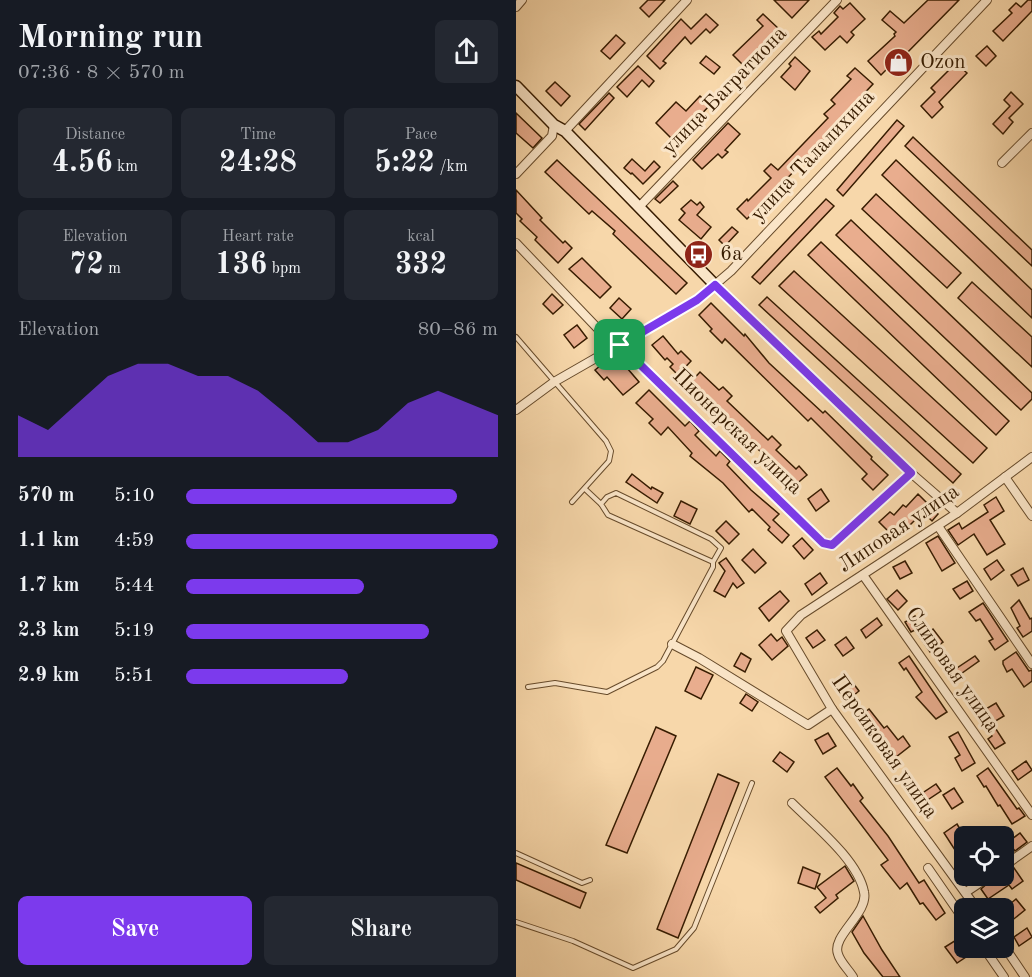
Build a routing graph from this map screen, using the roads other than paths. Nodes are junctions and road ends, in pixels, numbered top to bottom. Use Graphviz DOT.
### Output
graph roads {
  1 [pos="522,0"];
  2 [pos="687,0"];
  3 [pos="837,0"];
  4 [pos="987,0"];
  5 [pos="516,7"];
  6 [pos="516,86"];
  7 [pos="554,125"];
  8 [pos="565,131"];
  9 [pos="1032,133"];
  10 [pos="1002,163"];
  11 [pos="516,174"];
  12 [pos="639,207"];
  13 [pos="516,243"];
  14 [pos="715,285"];
  15 [pos="516,337"];
  16 [pos="620,345"];
  17 [pos="554,382"];
  18 [pos="516,410"];
  19 [pos="1032,457"];
  20 [pos="911,473"];
  21 [pos="1005,477"];
  22 [pos="585,489"];
  23 [pos="572,502"];
  24 [pos="601,504"];
  25 [pos="957,513"];
  26 [pos="1032,516"];
  27 [pos="938,526"];
  28 [pos="713,562"];
  29 [pos="863,574"];
  30 [pos="786,631"];
  31 [pos="672,644"];
  32 [pos="1032,664"];
  33 [pos="528,687"];
  34 [pos="832,709"];
  35 [pos="752,783"];
  36 [pos="792,803"];
  37 [pos="1032,815"];
  38 [pos="1032,846"];
  39 [pos="516,853"];
  40 [pos="1014,859"];
  41 [pos="928,868"];
  42 [pos="590,880"];
  43 [pos="975,886"];
  44 [pos="966,892"];
  45 [pos="970,898"];
  46 [pos="954,906"];
  47 [pos="516,922"];
  48 [pos="991,958"];
  49 [pos="1012,958"];
  50 [pos="854,977"];
  51 [pos="1004,977"];
  52 [pos="1025,977"];
  1 -- 5 [label="street"];
  2 -- 8 [label="street"];
  3 -- 12 [label="street, улица Багратиона"];
  4 -- 14 [label="street, улица Талалихина"];
  6 -- 7 [label="street"];
  7 -- 8 [label="street"];
  7 -- 11 [label="street"];
  8 -- 12 [label="street"];
  9 -- 10 [label="street"];
  12 -- 14 [label="street"];
  13 -- 16 [label="street, Пионерская улица"];
  14 -- 16 [label="street, улица Талалихина"];
  14 -- 20 [label="street"];
  15 -- 17 [label="lane"];
  16 -- 17 [label="street, улица Талалихина"];
  16 -- 20 [label="street, Пионерская улица"];
  17 -- 18 [label="street, улица Талалихина"];
  17 -- 22 [label="lane"];
  19 -- 21 [label="street, Липовая улица"];
  20 -- 25 [label="street"];
  21 -- 25 [label="street, Липовая улица"];
  21 -- 26 [label="street"];
  22 -- 23 [label="lane"];
  22 -- 24 [label="lane"];
  24 -- 28 [label="lane"];
  24 -- 28 [label="lane"];
  25 -- 27 [label="street, Липовая улица"];
  27 -- 29 [label="street, Липовая улица"];
  27 -- 32 [label="street"];
  28 -- 31 [label="lane"];
  29 -- 30 [label="street, Липовая улица"];
  29 -- 37 [label="street, Сливовая улица"];
  30 -- 34 [label="street, Персиковая улица"];
  31 -- 33 [label="lane"];
  31 -- 34 [label="street"];
  34 -- 44 [label="street, Персиковая улица"];
  35 -- 47 [label="lane"];
  36 -- 50 [label="street"];
  38 -- 40 [label="street"];
  39 -- 42 [label="lane"];
  41 -- 46 [label="street"];
  43 -- 44 [label="street"];
  44 -- 45 [label="street, Персиковая улица"];
  48 -- 51 [label="street"];
  49 -- 52 [label="street"];
}
